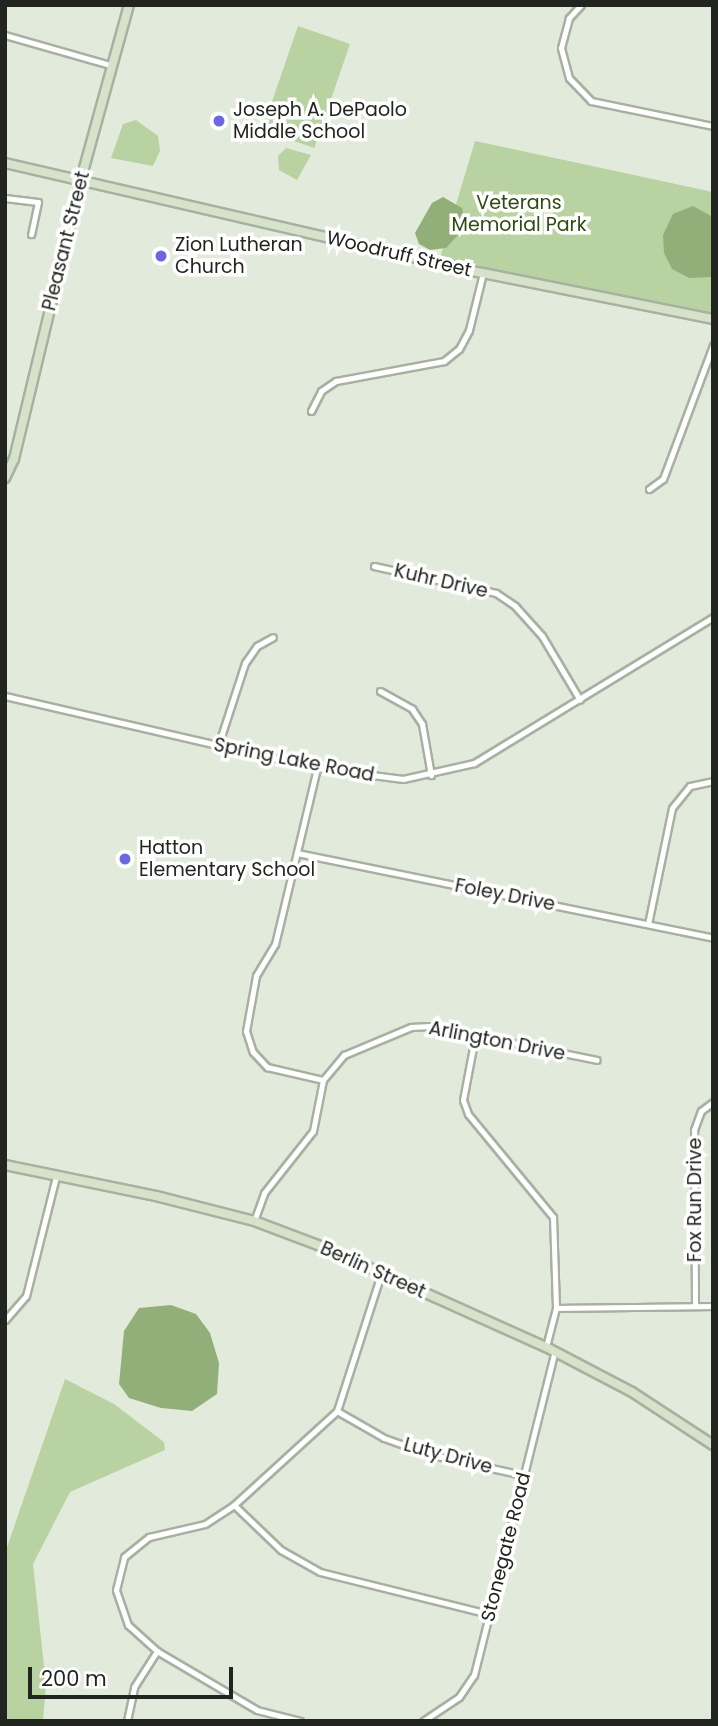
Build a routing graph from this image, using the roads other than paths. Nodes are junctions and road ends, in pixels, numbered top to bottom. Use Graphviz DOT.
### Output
graph roads {
  1 [pos="129,5"];
  2 [pos="582,5"];
  3 [pos="5,35"];
  4 [pos="110,65"];
  5 [pos="713,126"];
  6 [pos="5,163"];
  7 [pos="81,180"];
  8 [pos="5,198"];
  9 [pos="31,234"];
  10 [pos="483,273"];
  11 [pos="713,319"];
  12 [pos="713,345"];
  13 [pos="311,411"];
  14 [pos="5,478"];
  15 [pos="649,489"];
  16 [pos="374,566"];
  17 [pos="713,618"];
  18 [pos="273,637"];
  19 [pos="380,691"];
  20 [pos="5,696"];
  21 [pos="580,700"];
  22 [pos="218,746"];
  23 [pos="317,768"];
  24 [pos="431,775"];
  25 [pos="713,781"];
  26 [pos="297,853"];
  27 [pos="648,924"];
  28 [pos="713,938"];
  29 [pos="475,1037"];
  30 [pos="597,1060"];
  31 [pos="323,1080"];
  32 [pos="713,1102"];
  33 [pos="5,1165"];
  34 [pos="56,1177"];
  35 [pos="254,1222"];
  36 [pos="381,1274"];
  37 [pos="695,1304"];
  38 [pos="713,1306"];
  39 [pos="556,1308"];
  40 [pos="5,1320"];
  41 [pos="546,1347"];
  42 [pos="555,1352"];
  43 [pos="337,1411"];
  44 [pos="713,1445"];
  45 [pos="523,1475"];
  46 [pos="234,1505"];
  47 [pos="489,1614"];
  48 [pos="157,1651"];
  49 [pos="127,1721"];
  50 [pos="300,1721"];
  51 [pos="423,1721"];
  1 -- 4 [label="street, Pleasant Street"];
  2 -- 5 [label="street"];
  3 -- 4 [label="street"];
  4 -- 7 [label="street, Pleasant Street"];
  6 -- 7 [label="street, Woodruff Street"];
  7 -- 10 [label="street, Woodruff Street"];
  7 -- 14 [label="street, Pleasant Street"];
  8 -- 9 [label="street"];
  10 -- 11 [label="street, Woodruff Street"];
  10 -- 13 [label="street"];
  12 -- 15 [label="street"];
  16 -- 21 [label="street, Kuhr Drive"];
  17 -- 21 [label="street, Spring Lake Road"];
  18 -- 22 [label="street"];
  19 -- 24 [label="street"];
  20 -- 22 [label="street, Spring Lake Road"];
  21 -- 24 [label="street, Spring Lake Road"];
  22 -- 23 [label="street, Spring Lake Road"];
  23 -- 24 [label="street, Spring Lake Road"];
  23 -- 26 [label="street"];
  25 -- 27 [label="street"];
  26 -- 27 [label="street, Foley Drive"];
  26 -- 31 [label="street"];
  27 -- 28 [label="street, Foley Drive"];
  29 -- 30 [label="street, Arlington Drive"];
  29 -- 31 [label="street, Arlington Drive"];
  29 -- 39 [label="street"];
  31 -- 35 [label="street"];
  32 -- 37 [label="street, Fox Run Drive"];
  33 -- 34 [label="street, Berlin Street"];
  34 -- 35 [label="street, Berlin Street"];
  34 -- 40 [label="street"];
  35 -- 36 [label="street, Berlin Street"];
  36 -- 41 [label="street, Berlin Street"];
  36 -- 43 [label="street"];
  37 -- 38 [label="street"];
  37 -- 39 [label="street"];
  39 -- 41 [label="street"];
  41 -- 42 [label="street, Berlin Street"];
  42 -- 44 [label="street, Berlin Street"];
  42 -- 45 [label="street, Stonegate Road"];
  43 -- 45 [label="street, Luty Drive"];
  43 -- 46 [label="street"];
  45 -- 47 [label="street, Stonegate Road"];
  46 -- 47 [label="street"];
  46 -- 48 [label="street"];
  47 -- 51 [label="street, Stonegate Road"];
  48 -- 49 [label="street"];
  48 -- 50 [label="street"];
}
